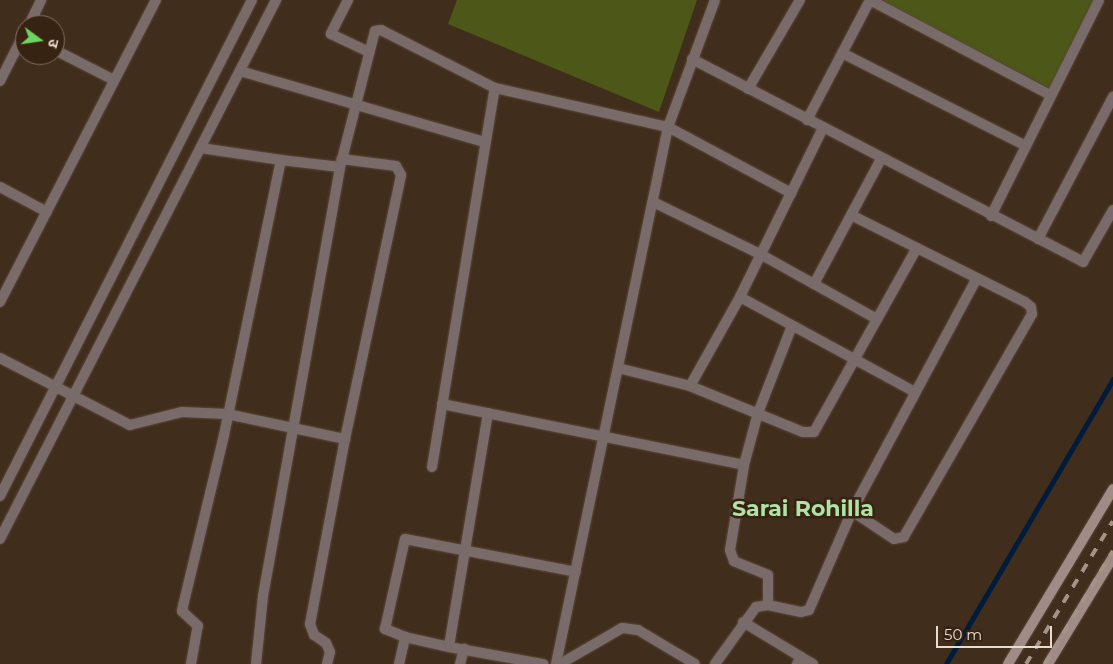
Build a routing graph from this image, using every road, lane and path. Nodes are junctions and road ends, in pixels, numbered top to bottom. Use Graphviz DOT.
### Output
graph roads {
  1 [pos="41,0"];
  2 [pos="156,0"];
  3 [pos="252,0"];
  4 [pos="276,0"];
  5 [pos="348,0"];
  6 [pos="715,0"];
  7 [pos="800,0"];
  8 [pos="870,0"];
  9 [pos="1099,0"];
  10 [pos="34,15"];
  11 [pos="15,52"];
  12 [pos="369,52"];
  13 [pos="842,53"];
  14 [pos="65,55"];
  15 [pos="692,59"];
  16 [pos="240,71"];
  17 [pos="114,80"];
  18 [pos="0,81"];
  19 [pos="495,88"];
  20 [pos="748,89"];
  21 [pos="1050,95"];
  22 [pos="1113,97"];
  23 [pos="355,104"];
  24 [pos="807,120"];
  25 [pos="668,127"];
  26 [pos="823,128"];
  27 [pos="485,142"];
  28 [pos="1026,146"];
  29 [pos="201,148"];
  30 [pos="881,158"];
  31 [pos="281,160"];
  32 [pos="341,163"];
  33 [pos="0,187"];
  34 [pos="791,193"];
  35 [pos="653,202"];
  36 [pos="1113,210"];
  37 [pos="47,212"];
  38 [pos="851,215"];
  39 [pos="991,216"];
  40 [pos="1038,239"];
  41 [pos="917,248"];
  42 [pos="760,254"];
  43 [pos="977,278"];
  44 [pos="814,284"];
  45 [pos="740,297"];
  46 [pos="0,302"];
  47 [pos="877,319"];
  48 [pos="792,326"];
  49 [pos="856,357"];
  50 [pos="0,358"];
  51 [pos="618,368"];
  52 [pos="57,386"];
  53 [pos="690,386"];
  54 [pos="915,392"];
  55 [pos="74,395"];
  56 [pos="442,404"];
  57 [pos="488,413"];
  58 [pos="227,414"];
  59 [pos="758,414"];
  60 [pos="293,426"];
  61 [pos="604,435"];
  62 [pos="345,439"];
  63 [pos="432,466"];
  64 [pos="744,466"];
  65 [pos="1113,489"];
  66 [pos="0,496"];
  67 [pos="852,511"];
  68 [pos="0,539"];
  69 [pos="467,552"];
  70 [pos="1113,556"];
  71 [pos="576,572"];
  72 [pos="768,605"];
  73 [pos="743,622"];
  74 [pos="405,637"];
  75 [pos="449,646"];
  76 [pos="464,649"];
  77 [pos="799,660"];
  78 [pos="191,664"];
  79 [pos="256,664"];
  80 [pos="327,664"];
  81 [pos="399,664"];
  82 [pos="460,664"];
  83 [pos="542,664"];
  84 [pos="558,664"];
  85 [pos="695,664"];
  86 [pos="715,664"];
  87 [pos="813,664"];
  88 [pos="1008,664"];
  89 [pos="1048,664"];
  1 -- 10 [label="street"];
  2 -- 17 [label="street"];
  3 -- 52 [label="street"];
  4 -- 16 [label="street"];
  5 -- 12 [label="street"];
  6 -- 15 [label="street"];
  7 -- 20 [label="street"];
  8 -- 13 [label="street"];
  8 -- 21 [label="street"];
  9 -- 21 [label="street"];
  11 -- 18 [label="street"];
  12 -- 19 [label="street"];
  12 -- 23 [label="street"];
  13 -- 24 [label="street"];
  13 -- 28 [label="street"];
  14 -- 17 [label="street"];
  15 -- 20 [label="street"];
  15 -- 25 [label="street"];
  16 -- 23 [label="street"];
  16 -- 29 [label="street"];
  17 -- 37 [label="street"];
  19 -- 25 [label="street"];
  19 -- 27 [label="street"];
  20 -- 24 [label="street"];
  21 -- 28 [label="street"];
  22 -- 40 [label="street"];
  23 -- 27 [label="street"];
  23 -- 32 [label="street"];
  24 -- 26 [label="street"];
  25 -- 34 [label="street"];
  25 -- 35 [label="street"];
  26 -- 30 [label="street"];
  26 -- 34 [label="street"];
  27 -- 56 [label="street"];
  28 -- 39 [label="street"];
  29 -- 31 [label="street"];
  29 -- 55 [label="street"];
  30 -- 38 [label="street"];
  30 -- 39 [label="street"];
  31 -- 32 [label="street"];
  31 -- 58 [label="street"];
  32 -- 60 [label="street"];
  32 -- 62 [label="street"];
  33 -- 37 [label="street"];
  34 -- 42 [label="street"];
  35 -- 42 [label="street"];
  35 -- 51 [label="street"];
  36 -- 40 [label="street"];
  37 -- 46 [label="street"];
  38 -- 41 [label="street"];
  38 -- 44 [label="street"];
  39 -- 40 [label="street"];
  41 -- 43 [label="street"];
  41 -- 47 [label="street"];
  42 -- 44 [label="street"];
  42 -- 45 [label="street"];
  43 -- 54 [label="street"];
  43 -- 67 [label="street"];
  44 -- 47 [label="street"];
  45 -- 48 [label="street"];
  45 -- 53 [label="street"];
  47 -- 49 [label="street"];
  48 -- 49 [label="street"];
  48 -- 59 [label="street"];
  49 -- 54 [label="street"];
  49 -- 59 [label="street"];
  50 -- 52 [label="street"];
  51 -- 53 [label="street"];
  51 -- 61 [label="street"];
  52 -- 55 [label="street"];
  52 -- 66 [label="street"];
  53 -- 59 [label="street"];
  54 -- 67 [label="street"];
  55 -- 58 [label="street"];
  55 -- 68 [label="street"];
  56 -- 57 [label="street"];
  56 -- 63 [label="street"];
  57 -- 61 [label="street"];
  57 -- 69 [label="street"];
  58 -- 60 [label="street"];
  58 -- 78 [label="street"];
  59 -- 64 [label="street"];
  60 -- 62 [label="street"];
  60 -- 79 [label="street"];
  61 -- 64 [label="street"];
  61 -- 71 [label="street"];
  62 -- 80 [label="street"];
  64 -- 72 [label="street"];
  65 -- 88 [label="main road"];
  67 -- 72 [label="street"];
  69 -- 71 [label="street"];
  69 -- 74 [label="street"];
  69 -- 75 [label="street"];
  70 -- 89 [label="main road"];
  71 -- 84 [label="street"];
  72 -- 73 [label="street"];
  73 -- 77 [label="street"];
  73 -- 86 [label="street"];
  74 -- 75 [label="street"];
  74 -- 81 [label="street"];
  75 -- 76 [label="street"];
  76 -- 82 [label="street"];
  76 -- 83 [label="street"];
  77 -- 87 [label="street"];
  84 -- 85 [label="street"];
}
